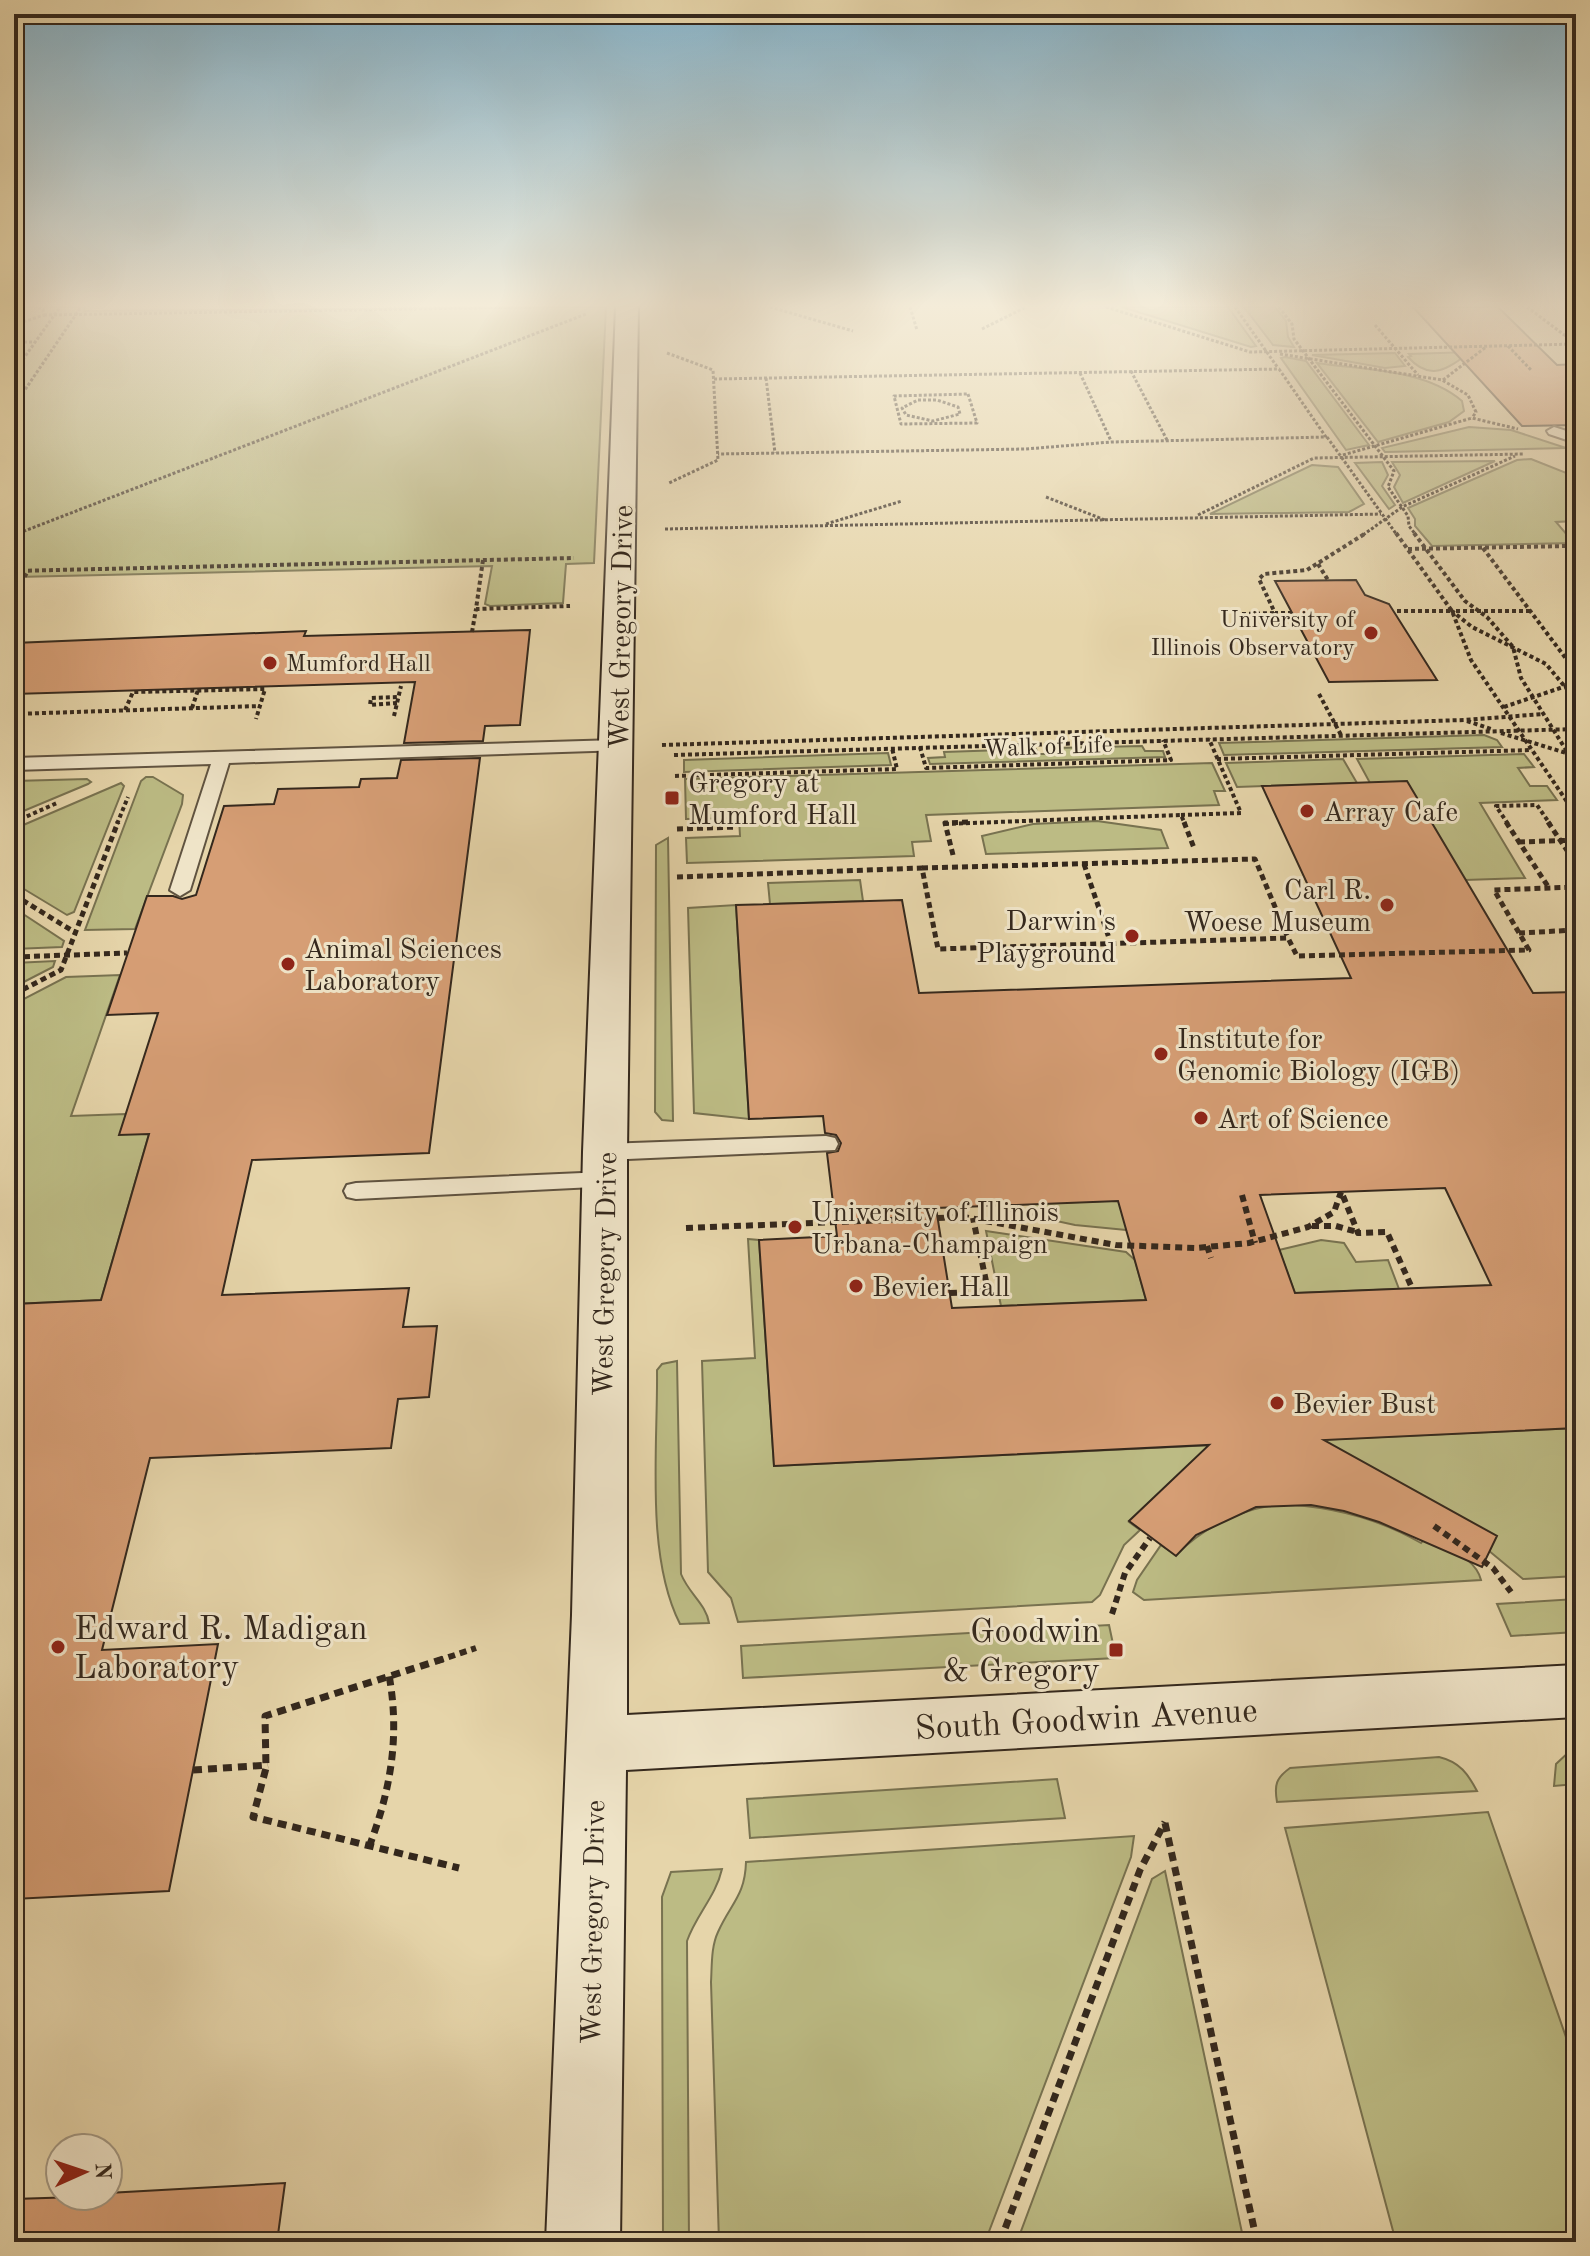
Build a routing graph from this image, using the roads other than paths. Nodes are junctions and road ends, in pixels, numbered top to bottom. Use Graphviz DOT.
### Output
graph roads {
  1 [pos="629,412"];
  2 [pos="1554,431"];
  3 [pos="1576,439"];
  4 [pos="636,746"];
  5 [pos="222,757"];
  6 [pos="14,764"];
  7 [pos="180,890"];
  8 [pos="826,1144"];
  9 [pos="605,1166"];
  10 [pos="356,1191"];
  11 [pos="1576,1691"];
  12 [pos="597,1744"];
  13 [pos="583,2242"];
  1 -- 4 [label="street, West Gregory Drive"];
  2 -- 3 [label="lane"];
  4 -- 5 [label="lane"];
  4 -- 9 [label="street, West Gregory Drive"];
  5 -- 6 [label="lane"];
  5 -- 7 [label="lane"];
  8 -- 9 [label="lane"];
  9 -- 10 [label="lane"];
  9 -- 12 [label="street, West Gregory Drive"];
  11 -- 12 [label="street, South Goodwin Avenue"];
  12 -- 13 [label="street, West Gregory Drive"];
}
